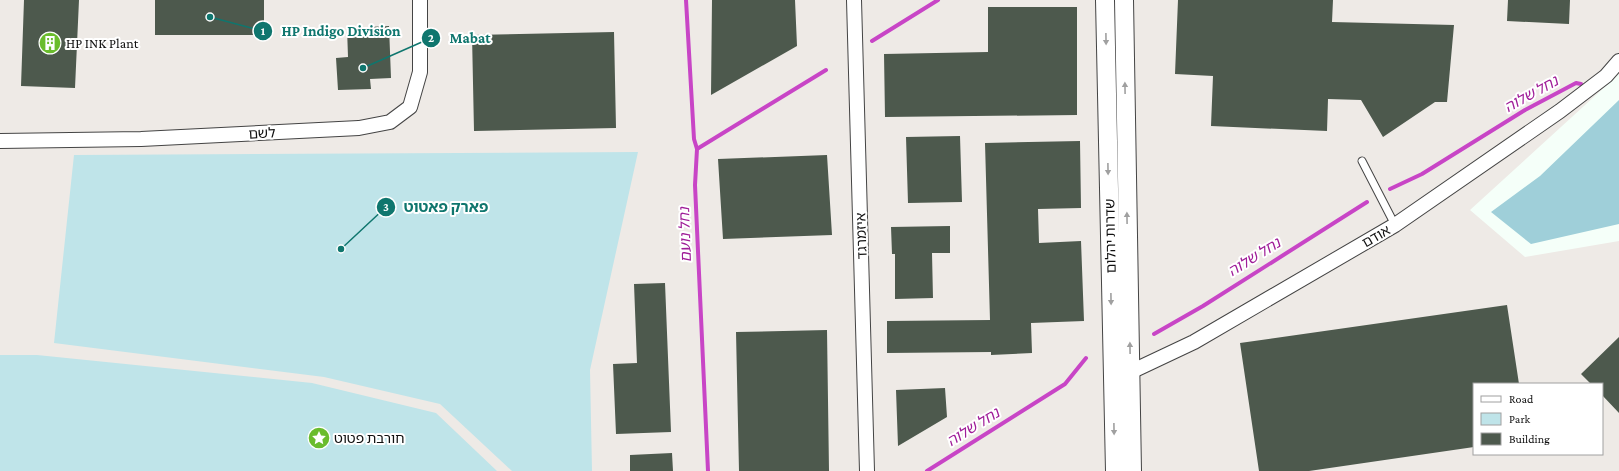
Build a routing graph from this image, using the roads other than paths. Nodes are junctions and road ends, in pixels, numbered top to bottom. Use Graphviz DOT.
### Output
graph roads {
  1 [pos="420,0"];
  2 [pos="854,0"];
  3 [pos="1105,0"];
  4 [pos="1124,0"];
  5 [pos="1619,61"];
  6 [pos="0,141"];
  7 [pos="1362,161"];
  8 [pos="1395,225"];
  9 [pos="1130,372"];
  10 [pos="1112,380"];
  11 [pos="868,471"];
  12 [pos="1115,471"];
  13 [pos="1132,471"];
  1 -- 6 [label="street, לשם"];
  2 -- 11 [label="street, איזמרגד"];
  3 -- 10 [label="street, שדרות יהלום, one-way"];
  9 -- 4 [label="street, שדרות יהלום, one-way"];
  5 -- 8 [label="street, אודם"];
  7 -- 8 [label="lane"];
  8 -- 9 [label="street, אודם"];
  9 -- 10 [label="street, אודם"];
  9 -- 13 [label="street, שדרות יהלום"];
  10 -- 12 [label="street, שדרות יהלום, one-way"];
}
